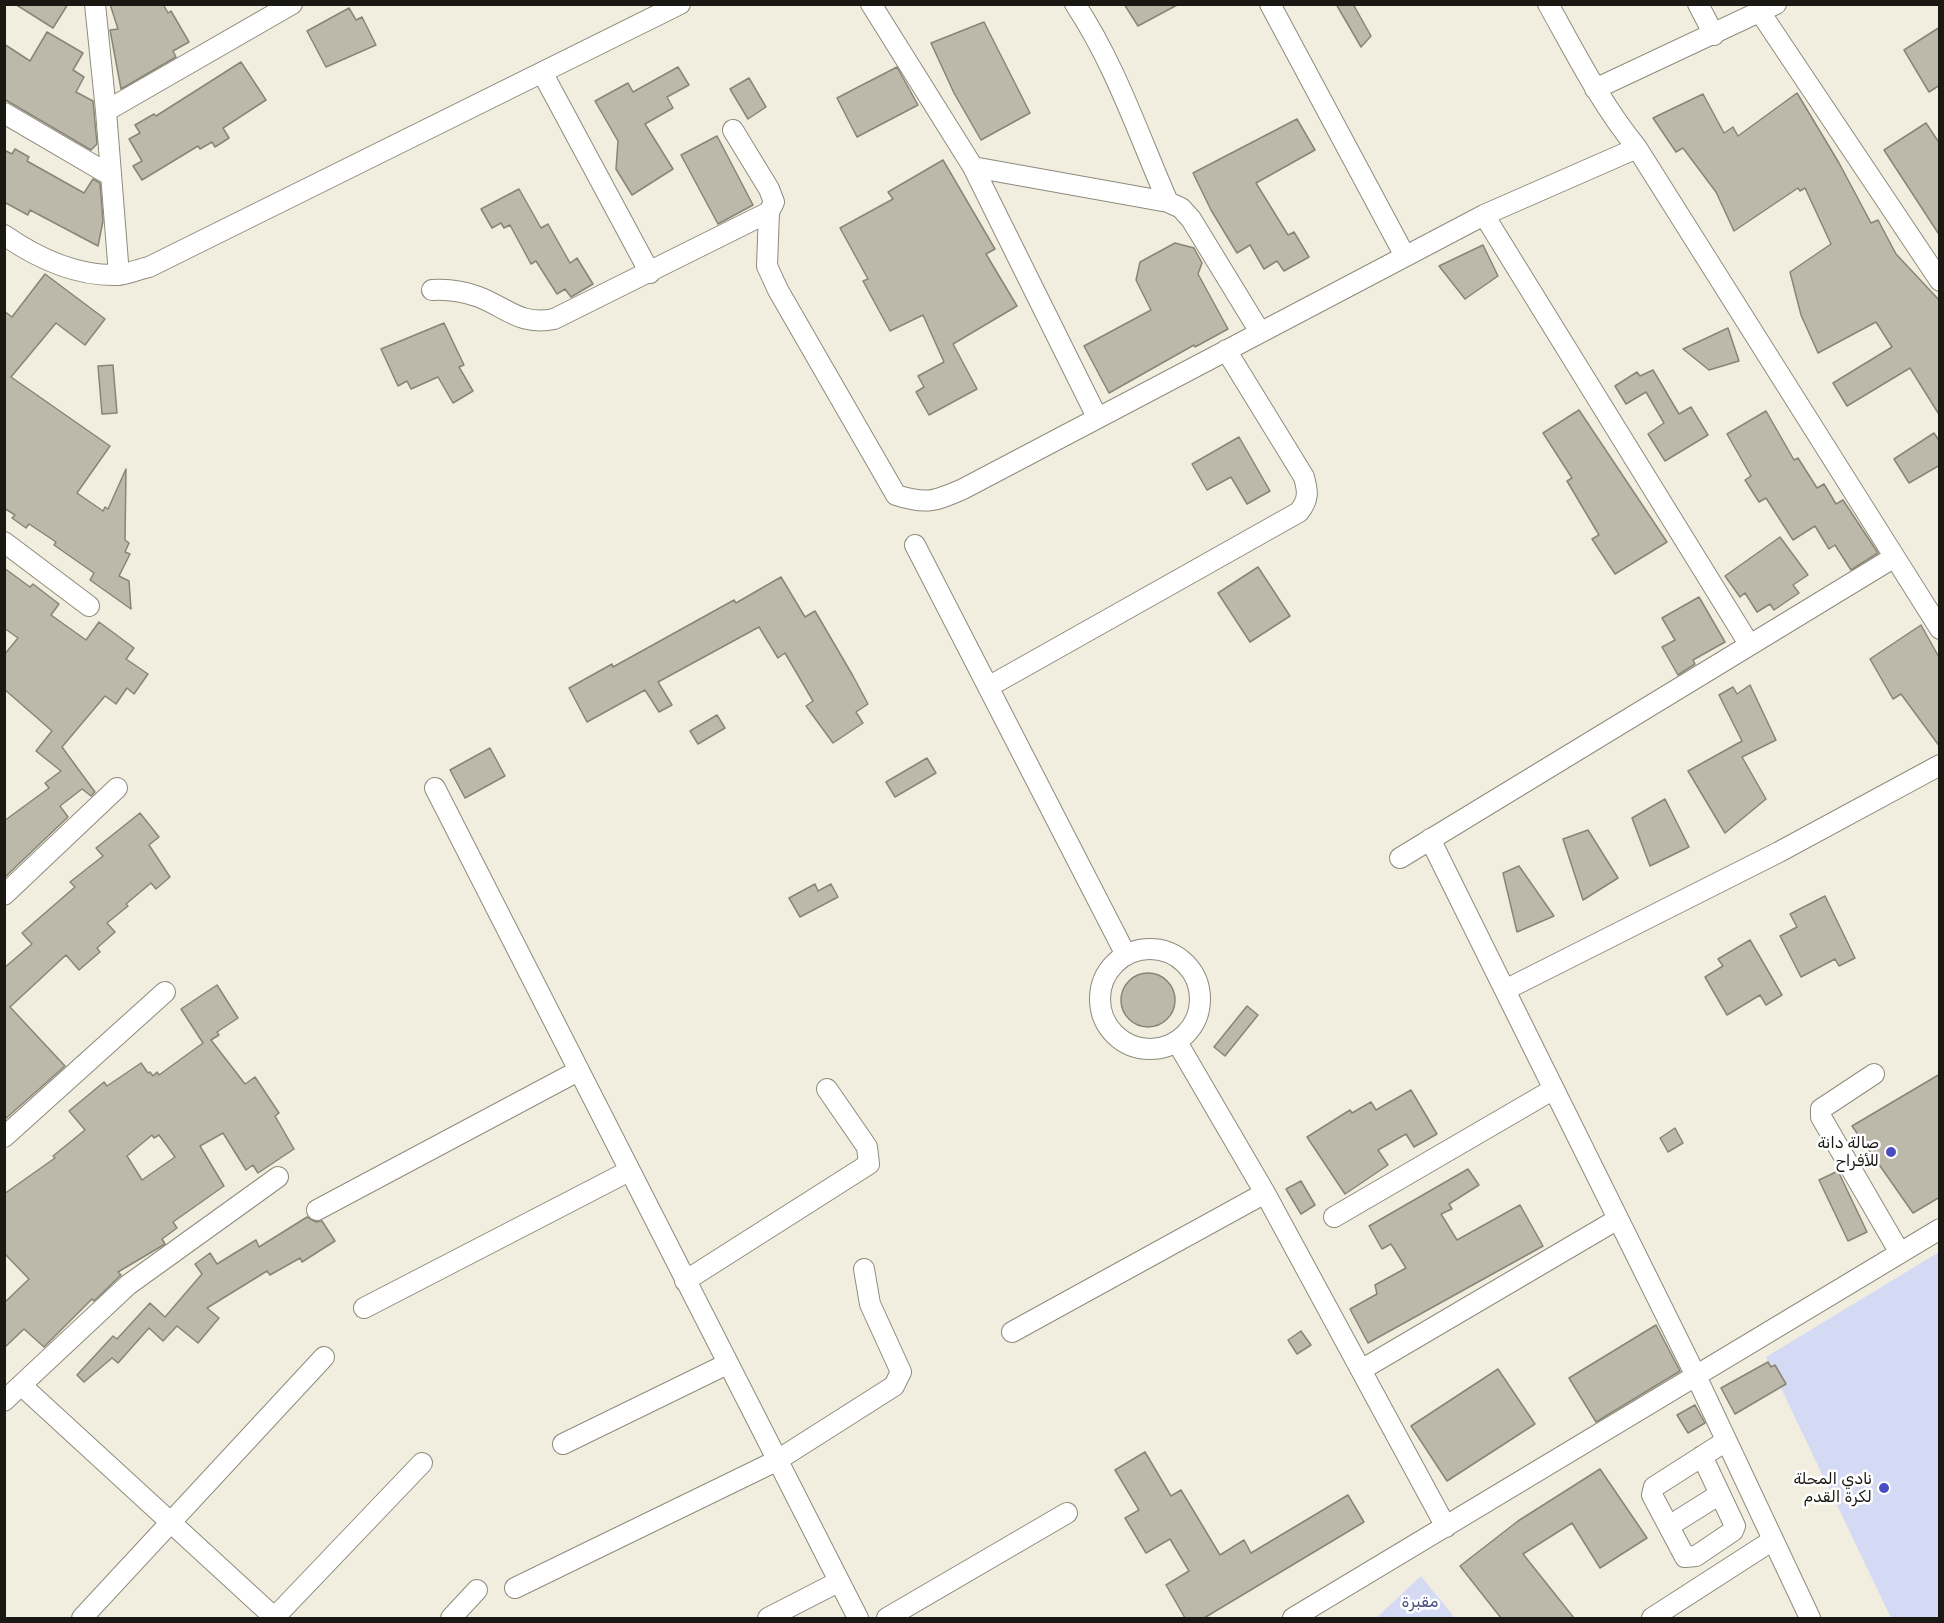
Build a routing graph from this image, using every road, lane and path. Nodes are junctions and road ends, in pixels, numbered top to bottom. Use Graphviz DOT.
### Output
graph roads {
  1 [pos="95,4"];
  2 [pos="292,4"];
  3 [pos="680,4"];
  4 [pos="871,4"];
  5 [pos="1075,4"];
  6 [pos="1270,4"];
  7 [pos="1548,4"];
  8 [pos="1698,4"];
  9 [pos="1768,8"];
  10 [pos="1714,35"];
  11 [pos="543,74"];
  12 [pos="1595,89"];
  13 [pos="106,111"];
  14 [pos="4,113"];
  15 [pos="733,130"];
  16 [pos="1636,148"];
  17 [pos="973,167"];
  18 [pos="110,175"];
  19 [pos="1168,202"];
  20 [pos="769,212"];
  21 [pos="1484,215"];
  22 [pos="4,235"];
  23 [pos="1405,256"];
  24 [pos="650,273"];
  25 [pos="119,275"];
  26 [pos="1940,281"];
  27 [pos="432,290"];
  28 [pos="1260,332"];
  29 [pos="1226,350"];
  30 [pos="1097,417"];
  31 [pos="4,542"];
  32 [pos="915,545"];
  33 [pos="1893,558"];
  34 [pos="89,606"];
  35 [pos="1940,629"];
  36 [pos="1749,644"];
  37 [pos="988,687"];
  38 [pos="1940,765"];
  39 [pos="117,788"];
  40 [pos="435,788"];
  41 [pos="1430,839"];
  42 [pos="1400,858"];
  43 [pos="4,895"];
  44 [pos="1126,955"];
  45 [pos="1505,990"];
  46 [pos="165,992"];
  47 [pos="1177,1042"];
  48 [pos="578,1071"];
  49 [pos="1874,1074"];
  50 [pos="827,1089"];
  51 [pos="1554,1089"];
  52 [pos="4,1137"];
  53 [pos="629,1171"];
  54 [pos="278,1177"];
  55 [pos="1265,1193"];
  56 [pos="317,1210"];
  57 [pos="1334,1217"];
  58 [pos="1618,1219"];
  59 [pos="1940,1229"];
  60 [pos="1900,1253"];
  61 [pos="864,1269"];
  62 [pos="685,1281"];
  63 [pos="364,1308"];
  64 [pos="1012,1332"];
  65 [pos="324,1357"];
  66 [pos="727,1364"];
  67 [pos="1361,1370"];
  68 [pos="1696,1376"];
  69 [pos="21,1385"];
  70 [pos="4,1401"];
  71 [pos="1726,1441"];
  72 [pos="563,1444"];
  73 [pos="1702,1456"];
  74 [pos="776,1461"];
  75 [pos="422,1463"];
  76 [pos="1720,1494"];
  77 [pos="1067,1513"];
  78 [pos="169,1523"];
  79 [pos="1446,1527"];
  80 [pos="1669,1527"];
  81 [pos="1773,1540"];
  82 [pos="838,1582"];
  83 [pos="514,1588"];
  84 [pos="477,1590"];
  85 [pos="82,1618"];
  86 [pos="275,1618"];
  87 [pos="451,1618"];
  88 [pos="768,1618"];
  89 [pos="858,1618"];
  90 [pos="887,1618"];
  91 [pos="1293,1618"];
  92 [pos="1652,1618"];
  93 [pos="1810,1618"];
  1 -- 13 [label="street"];
  2 -- 13 [label="street"];
  3 -- 11 [label="street"];
  4 -- 17 [label="street"];
  5 -- 19 [label="street"];
  6 -- 23 [label="street"];
  7 -- 12 [label="street"];
  8 -- 10 [label="street"];
  9 -- 10 [label="street"];
  9 -- 26 [label="street"];
  10 -- 12 [label="street"];
  11 -- 24 [label="street"];
  11 -- 25 [label="street"];
  12 -- 16 [label="street"];
  13 -- 18 [label="street"];
  14 -- 18 [label="street"];
  15 -- 20 [label="street"];
  16 -- 21 [label="street"];
  16 -- 33 [label="street"];
  17 -- 19 [label="street"];
  17 -- 30 [label="street"];
  18 -- 25 [label="street"];
  19 -- 28 [label="street"];
  20 -- 24 [label="street"];
  20 -- 30 [label="street"];
  21 -- 23 [label="street"];
  21 -- 36 [label="street"];
  22 -- 25 [label="street"];
  23 -- 28 [label="street"];
  24 -- 27 [label="street"];
  28 -- 29 [label="street"];
  29 -- 30 [label="street"];
  29 -- 37 [label="street"];
  31 -- 34 [label="street"];
  32 -- 37 [label="street"];
  33 -- 35 [label="street"];
  33 -- 36 [label="street"];
  36 -- 41 [label="street"];
  37 -- 44 [label="street"];
  38 -- 45 [label="street"];
  39 -- 43 [label="street"];
  40 -- 48 [label="street"];
  41 -- 42 [label="street"];
  41 -- 45 [label="street"];
  44 -- 47 [label="street"];
  44 -- 47 [label="street"];
  45 -- 51 [label="street"];
  46 -- 52 [label="street"];
  47 -- 55 [label="street"];
  48 -- 53 [label="street"];
  48 -- 56 [label="street"];
  49 -- 60 [label="street"];
  50 -- 62 [label="street"];
  51 -- 57 [label="street"];
  51 -- 58 [label="street"];
  53 -- 62 [label="street"];
  53 -- 63 [label="street"];
  54 -- 69 [label="street"];
  55 -- 64 [label="street"];
  55 -- 67 [label="street"];
  58 -- 67 [label="street"];
  58 -- 68 [label="street"];
  59 -- 60 [label="street"];
  60 -- 68 [label="street"];
  61 -- 74 [label="street"];
  62 -- 66 [label="street"];
  65 -- 78 [label="street"];
  66 -- 72 [label="street"];
  66 -- 74 [label="street"];
  67 -- 79 [label="street"];
  68 -- 71 [label="street"];
  68 -- 79 [label="street"];
  69 -- 70 [label="street"];
  69 -- 78 [label="street"];
  71 -- 73 [label="street"];
  71 -- 81 [label="street"];
  73 -- 76 [label="street"];
  73 -- 80 [label="street"];
  74 -- 82 [label="street"];
  74 -- 83 [label="street"];
  75 -- 86 [label="street"];
  76 -- 80 [label="street"];
  76 -- 80 [label="street"];
  77 -- 90 [label="street"];
  78 -- 85 [label="street"];
  78 -- 86 [label="street"];
  79 -- 91 [label="street"];
  81 -- 92 [label="street"];
  81 -- 93 [label="street"];
  82 -- 88 [label="street"];
  82 -- 89 [label="street"];
  84 -- 87 [label="street"];
}
